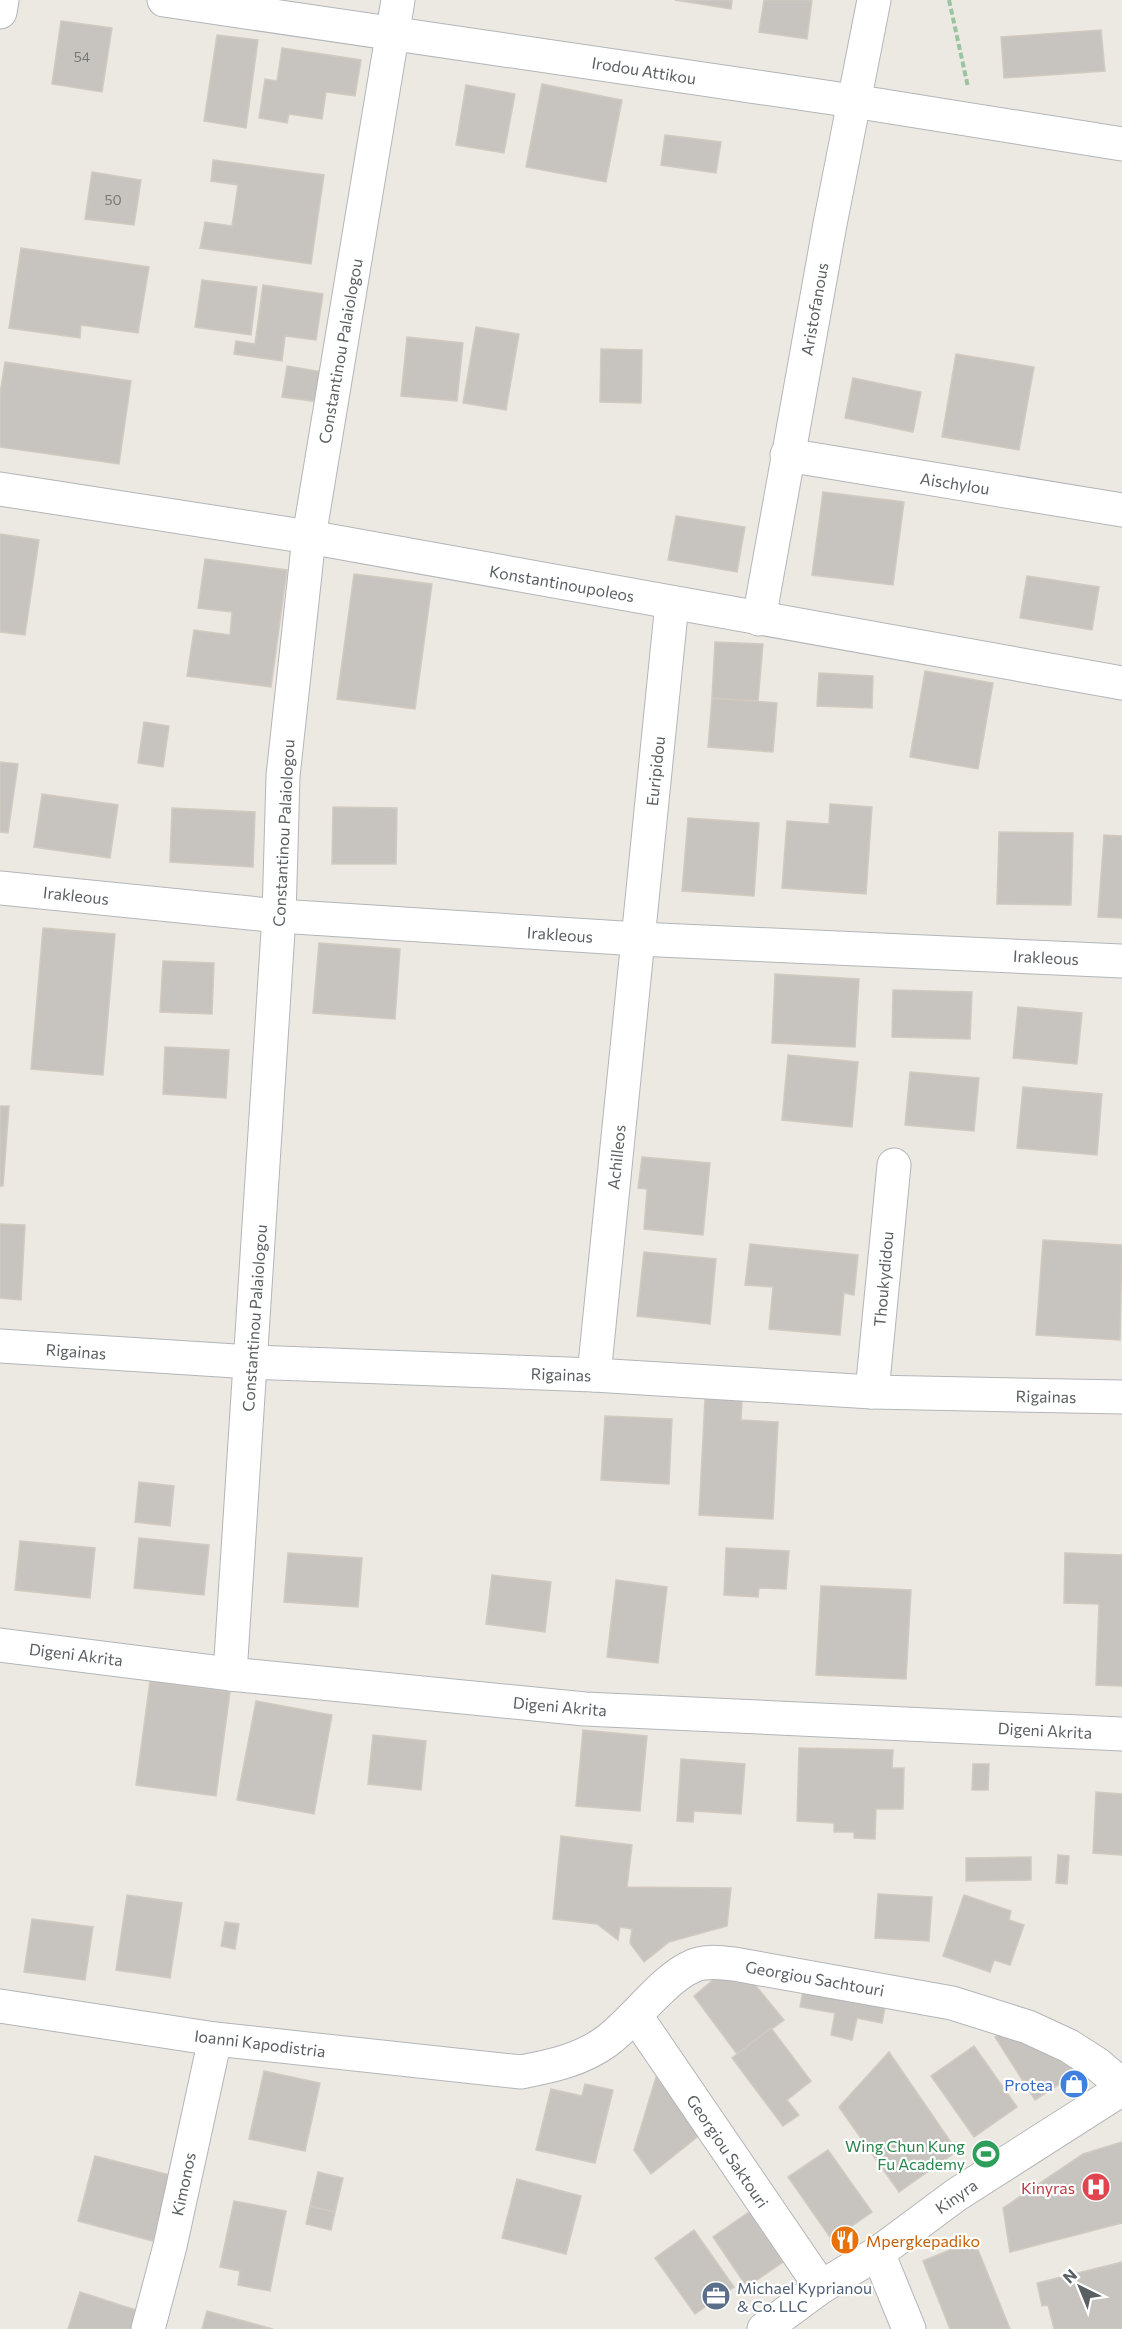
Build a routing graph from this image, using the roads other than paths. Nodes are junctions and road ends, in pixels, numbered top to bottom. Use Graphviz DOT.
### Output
graph roads {
  1 [pos="2,0"];
  2 [pos="164,0"];
  3 [pos="398,0"];
  4 [pos="874,0"];
  5 [pos="0,12"];
  6 [pos="393,32"];
  7 [pos="853,101"];
  8 [pos="1122,144"];
  9 [pos="787,455"];
  10 [pos="0,489"];
  11 [pos="1122,510"];
  12 [pos="309,537"];
  13 [pos="672,603"];
  14 [pos="759,619"];
  15 [pos="1122,683"];
  16 [pos="0,888"];
  17 [pos="279,916"];
  18 [pos="638,939"];
  19 [pos="1122,960"];
  20 [pos="894,1165"];
  21 [pos="0,1346"];
  22 [pos="251,1362"];
  23 [pos="594,1375"];
  24 [pos="872,1392"];
  25 [pos="1122,1397"];
  26 [pos="0,1645"];
  27 [pos="230,1674"];
  28 [pos="1122,1734"];
  29 [pos="0,2006"];
  30 [pos="636,2016"];
  31 [pos="215,2039"];
  32 [pos="521,2072"];
  33 [pos="1122,2087"];
  34 [pos="878,2253"];
  35 [pos="821,2287"];
  36 [pos="148,2329"];
  37 [pos="764,2329"];
  38 [pos="909,2329"];
  1 -- 5 [label="street"];
  2 -- 6 [label="street, Irodou Attikou"];
  3 -- 6 [label="street, Constantinou Palaiologou"];
  4 -- 7 [label="street, Aristofanous"];
  6 -- 7 [label="street, Irodou Attikou"];
  6 -- 12 [label="street, Constantinou Palaiologou"];
  7 -- 8 [label="street, Irodou Attikou"];
  7 -- 9 [label="street, Aristofanous"];
  9 -- 11 [label="street, Aischylou"];
  9 -- 14 [label="street, Aristofanous"];
  10 -- 12 [label="street, Konstantinoupoleos"];
  12 -- 13 [label="street, Konstantinoupoleos"];
  12 -- 17 [label="street, Constantinou Palaiologou"];
  13 -- 14 [label="street, Konstantinoupoleos"];
  13 -- 18 [label="street, Euripidou"];
  14 -- 15 [label="street, Konstantinoupoleos"];
  16 -- 17 [label="street, Irakleous"];
  17 -- 18 [label="street, Irakleous"];
  17 -- 22 [label="street, Constantinou Palaiologou"];
  18 -- 19 [label="street, Irakleous"];
  18 -- 23 [label="street, Achilleos"];
  20 -- 24 [label="street, Thoukydidou"];
  21 -- 22 [label="street, Rigainas"];
  22 -- 23 [label="street, Rigainas"];
  22 -- 27 [label="street, Constantinou Palaiologou"];
  23 -- 24 [label="street, Rigainas"];
  24 -- 25 [label="street, Rigainas"];
  26 -- 27 [label="street, Digeni Akrita"];
  27 -- 28 [label="street, Digeni Akrita"];
  29 -- 31 [label="street, Ioanni Kapodistria"];
  30 -- 32 [label="street, Georgiou Sachtouri"];
  30 -- 33 [label="street, Georgiou Sachtouri"];
  30 -- 35 [label="street, Georgiou Saktouri"];
  31 -- 32 [label="street, Ioanni Kapodistria"];
  31 -- 36 [label="street, Kimonos"];
  33 -- 34 [label="street, Kinyra"];
  34 -- 35 [label="street, Kinyra"];
  34 -- 38 [label="street"];
  35 -- 37 [label="street, Kinyra"];
}
